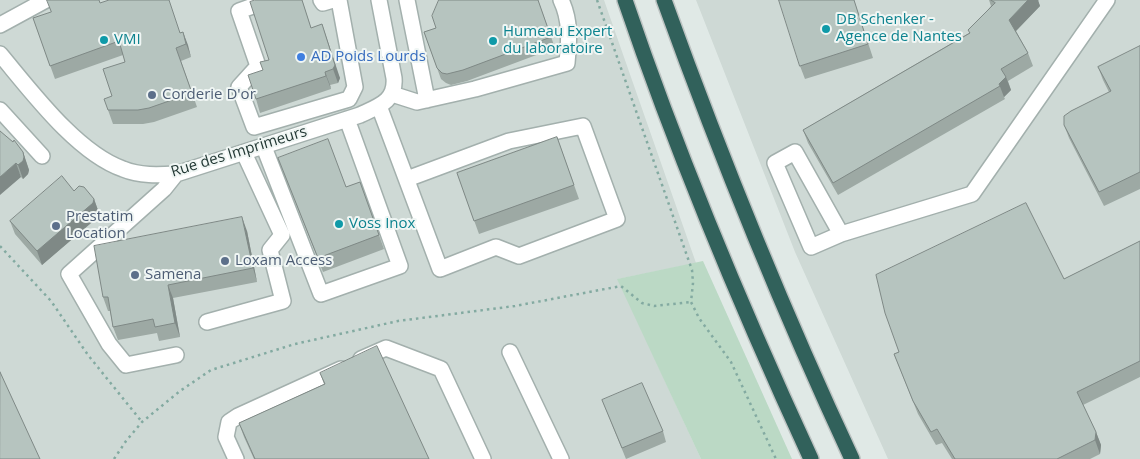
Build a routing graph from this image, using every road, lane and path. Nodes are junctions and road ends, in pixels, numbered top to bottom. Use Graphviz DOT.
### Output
graph roads {
  1 [pos="46,0"];
  2 [pos="270,0"];
  3 [pos="321,0"];
  4 [pos="333,0"];
  5 [pos="339,0"];
  6 [pos="379,0"];
  7 [pos="407,0"];
  8 [pos="561,0"];
  9 [pos="597,0"];
  10 [pos="625,0"];
  11 [pos="664,0"];
  12 [pos="1106,0"];
  13 [pos="0,25"];
  14 [pos="0,54"];
  15 [pos="392,94"];
  16 [pos="427,100"];
  17 [pos="379,106"];
  18 [pos="0,110"];
  19 [pos="348,119"];
  20 [pos="264,147"];
  21 [pos="244,153"];
  22 [pos="42,156"];
  23 [pos="176,174"];
  24 [pos="407,179"];
  25 [pos="841,234"];
  26 [pos="0,246"];
  27 [pos="207,322"];
  28 [pos="510,352"];
  29 [pos="176,355"];
  30 [pos="142,422"];
  31 [pos="236,459"];
  32 [pos="483,459"];
  33 [pos="561,459"];
  34 [pos="776,459"];
  35 [pos="811,459"];
  36 [pos="852,459"];
  1 -- 13 [label="street"];
  2 -- 5 [label="street"];
  3 -- 4 [label="street"];
  6 -- 15 [label="street"];
  7 -- 16 [label="street"];
  8 -- 16 [label="street"];
  9 -- 34 [label="path"];
  10 -- 35 [label="highway"];
  11 -- 36 [label="highway"];
  12 -- 25 [label="street"];
  14 -- 23 [label="street, Rue des Imprimeurs"];
  15 -- 16 [label="street"];
  15 -- 17 [label="street, Rue des Imprimeurs"];
  17 -- 19 [label="street, Rue des Imprimeurs"];
  17 -- 24 [label="street"];
  18 -- 22 [label="street"];
  19 -- 20 [label="street, Rue des Imprimeurs"];
  19 -- 20 [label="street"];
  20 -- 21 [label="street, Rue des Imprimeurs"];
  21 -- 23 [label="street, Rue des Imprimeurs"];
  21 -- 27 [label="street"];
  23 -- 29 [label="street"];
  24 -- 24 [label="street"];
  25 -- 25 [label="street"];
  26 -- 30 [label="path"];
  28 -- 33 [label="street"];
  31 -- 32 [label="street"];
}
